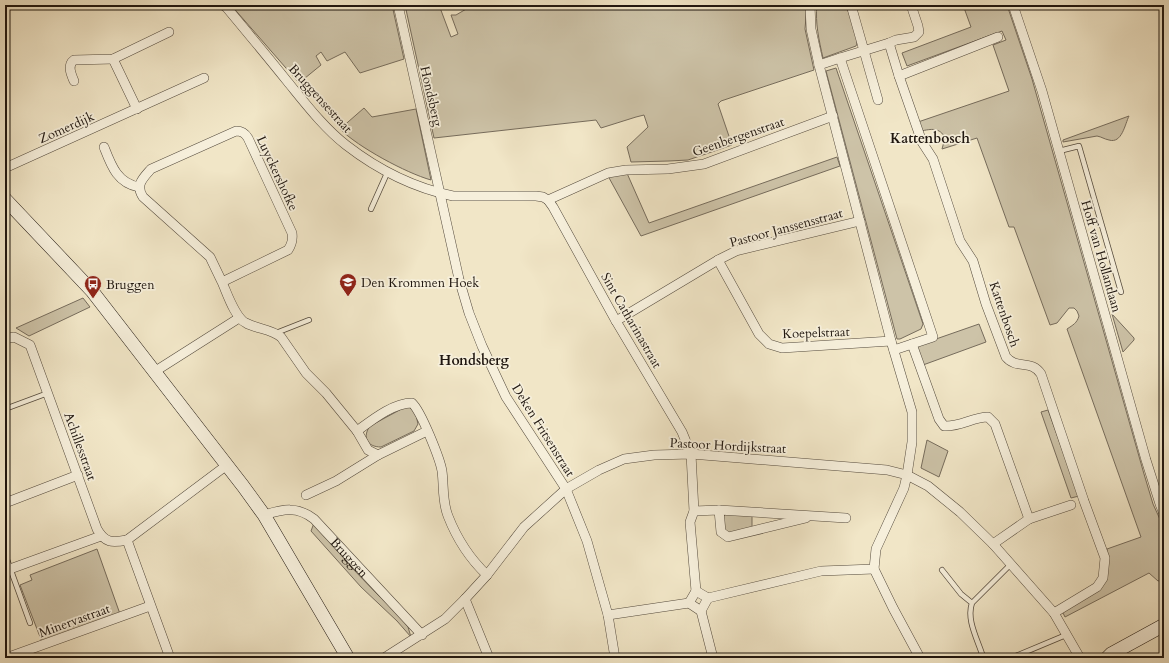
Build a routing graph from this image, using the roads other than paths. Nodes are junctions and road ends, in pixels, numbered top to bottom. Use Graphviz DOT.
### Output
graph roads {
  1 [pos="223,5"];
  2 [pos="398,5"];
  3 [pos="810,5"];
  4 [pos="851,5"];
  5 [pos="911,5"];
  6 [pos="1013,5"];
  7 [pos="169,32"];
  8 [pos="998,37"];
  9 [pos="889,43"];
  10 [pos="863,50"];
  11 [pos="840,58"];
  12 [pos="113,59"];
  13 [pos="819,65"];
  14 [pos="899,76"];
  15 [pos="204,78"];
  16 [pos="74,81"];
  17 [pos="878,100"];
  18 [pos="137,108"];
  19 [pos="833,116"];
  20 [pos="104,146"];
  21 [pos="1059,151"];
  22 [pos="5,168"];
  23 [pos="388,171"];
  24 [pos="139,187"];
  25 [pos="440,193"];
  26 [pos="5,199"];
  27 [pos="548,200"];
  28 [pos="371,209"];
  29 [pos="860,221"];
  30 [pos="718,260"];
  31 [pos="222,282"];
  32 [pos="1121,292"];
  33 [pos="239,318"];
  34 [pos="309,320"];
  35 [pos="616,320"];
  36 [pos="276,333"];
  37 [pos="5,339"];
  38 [pos="912,344"];
  39 [pos="892,345"];
  40 [pos="154,372"];
  41 [pos="48,393"];
  42 [pos="5,409"];
  43 [pos="357,431"];
  44 [pos="427,432"];
  45 [pos="378,454"];
  46 [pos="691,454"];
  47 [pos="227,465"];
  48 [pos="78,475"];
  49 [pos="907,475"];
  50 [pos="566,490"];
  51 [pos="306,495"];
  52 [pos="5,502"];
  53 [pos="1072,505"];
  54 [pos="719,510"];
  55 [pos="694,511"];
  56 [pos="1164,514"];
  57 [pos="264,515"];
  58 [pos="815,516"];
  59 [pos="846,518"];
  60 [pos="1029,519"];
  61 [pos="101,536"];
  62 [pos="127,540"];
  63 [pos="993,544"];
  64 [pos="5,554"];
  65 [pos="1011,564"];
  66 [pos="10,569"];
  67 [pos="874,569"];
  68 [pos="942,570"];
  69 [pos="487,574"];
  70 [pos="696,591"];
  71 [pos="708,598"];
  72 [pos="465,600"];
  73 [pos="689,603"];
  74 [pos="972,603"];
  75 [pos="150,606"];
  76 [pos="701,611"];
  77 [pos="1054,612"];
  78 [pos="608,615"];
  79 [pos="30,623"];
  80 [pos="1164,625"];
  81 [pos="422,635"];
  82 [pos="1066,636"];
  83 [pos="917,657"];
  84 [pos="6,658"];
  85 [pos="170,658"];
  86 [pos="348,658"];
  87 [pos="384,658"];
  88 [pos="489,658"];
  89 [pos="615,658"];
  90 [pos="713,658"];
  91 [pos="985,658"];
  92 [pos="1011,658"];
  93 [pos="1080,658"];
  94 [pos="1107,658"];
  1 -- 23 [label="street, Bruggensestraat"];
  2 -- 25 [label="street, Hondsberg"];
  3 -- 13 [label="street"];
  4 -- 10 [label="street"];
  5 -- 9 [label="street"];
  6 -- 21 [label="street, Hoff van Hollantlaan"];
  7 -- 12 [label="street"];
  8 -- 14 [label="street"];
  9 -- 10 [label="street"];
  9 -- 14 [label="street, Kattenbosch"];
  10 -- 11 [label="street"];
  10 -- 17 [label="street"];
  11 -- 13 [label="street"];
  11 -- 38 [label="street"];
  12 -- 16 [label="street"];
  12 -- 18 [label="street"];
  13 -- 19 [label="street"];
  14 -- 77 [label="street, Kattenbosch"];
  15 -- 18 [label="street, Zomerdijk"];
  18 -- 22 [label="street, Zomerdijk"];
  19 -- 27 [label="street, Geenbergenstraat"];
  19 -- 29 [label="street"];
  20 -- 24 [label="street"];
  21 -- 32 [label="lane"];
  21 -- 56 [label="street, Hoff van Hollantlaan"];
  23 -- 25 [label="street, Bruggensestraat"];
  23 -- 28 [label="lane"];
  24 -- 31 [label="street"];
  24 -- 31 [label="street, Luyckershofke"];
  25 -- 27 [label="street"];
  25 -- 50 [label="street, Deken Fritsenstraat"];
  26 -- 40 [label="street"];
  27 -- 35 [label="street, Sint Catharinastraat"];
  29 -- 30 [label="street, Pastoor Janssensstraat"];
  29 -- 39 [label="street"];
  30 -- 35 [label="street, Pastoor Janssensstraat"];
  30 -- 39 [label="street, Koepelstraat"];
  31 -- 33 [label="street"];
  33 -- 36 [label="street"];
  33 -- 40 [label="street"];
  34 -- 36 [label="lane"];
  35 -- 46 [label="street, Sint Catharinastraat"];
  36 -- 43 [label="street"];
  37 -- 41 [label="street, Achillesstraat"];
  38 -- 39 [label="street"];
  38 -- 60 [label="street"];
  39 -- 49 [label="street"];
  40 -- 47 [label="street"];
  41 -- 42 [label="lane"];
  41 -- 48 [label="street, Achillesstraat"];
  43 -- 44 [label="street"];
  43 -- 45 [label="street"];
  44 -- 45 [label="street"];
  44 -- 69 [label="street"];
  45 -- 51 [label="street"];
  46 -- 49 [label="street, Pastoor Hordijkstraat"];
  46 -- 50 [label="street, Pastoor Hordijkstraat"];
  46 -- 55 [label="street, Sint Catharinastraat"];
  47 -- 57 [label="street"];
  47 -- 62 [label="street"];
  48 -- 52 [label="street"];
  48 -- 61 [label="street, Achillesstraat"];
  49 -- 63 [label="street, Pastoor Hordijkstraat"];
  49 -- 67 [label="street"];
  50 -- 69 [label="street, Pastoor Hordijkstraat"];
  50 -- 78 [label="street, Deken Fritsenstraat"];
  53 -- 60 [label="street"];
  54 -- 55 [label="street"];
  54 -- 58 [label="street"];
  54 -- 58 [label="street"];
  55 -- 70 [label="street, Sint Catharinastraat"];
  57 -- 81 [label="street, Bruggen"];
  57 -- 86 [label="street"];
  58 -- 59 [label="street"];
  60 -- 63 [label="street"];
  61 -- 62 [label="street"];
  61 -- 66 [label="street"];
  62 -- 75 [label="street"];
  63 -- 65 [label="street, Pastoor Hordijkstraat"];
  64 -- 66 [label="lane"];
  65 -- 74 [label="lane"];
  65 -- 77 [label="street, Pastoor Hordijkstraat"];
  66 -- 79 [label="lane"];
  67 -- 71 [label="street"];
  67 -- 83 [label="street"];
  68 -- 74 [label="lane"];
  69 -- 72 [label="street, Pastoor Hordijkstraat"];
  70 -- 71 [label="street"];
  70 -- 73 [label="street"];
  71 -- 76 [label="street"];
  72 -- 81 [label="street, Pastoor Hordijkstraat"];
  72 -- 88 [label="street"];
  73 -- 76 [label="street"];
  73 -- 78 [label="street"];
  74 -- 91 [label="lane"];
  75 -- 84 [label="street, Minervastraat"];
  75 -- 85 [label="street"];
  76 -- 90 [label="street"];
  77 -- 82 [label="street, Pastoor Hordijkstraat"];
  78 -- 89 [label="street, Deken Fritsenstraat"];
  80 -- 94 [label="street"];
  81 -- 87 [label="street, Pastoor Hordijkstraat"];
  82 -- 92 [label="lane"];
  82 -- 93 [label="street, Pastoor Hordijkstraat"];
}
